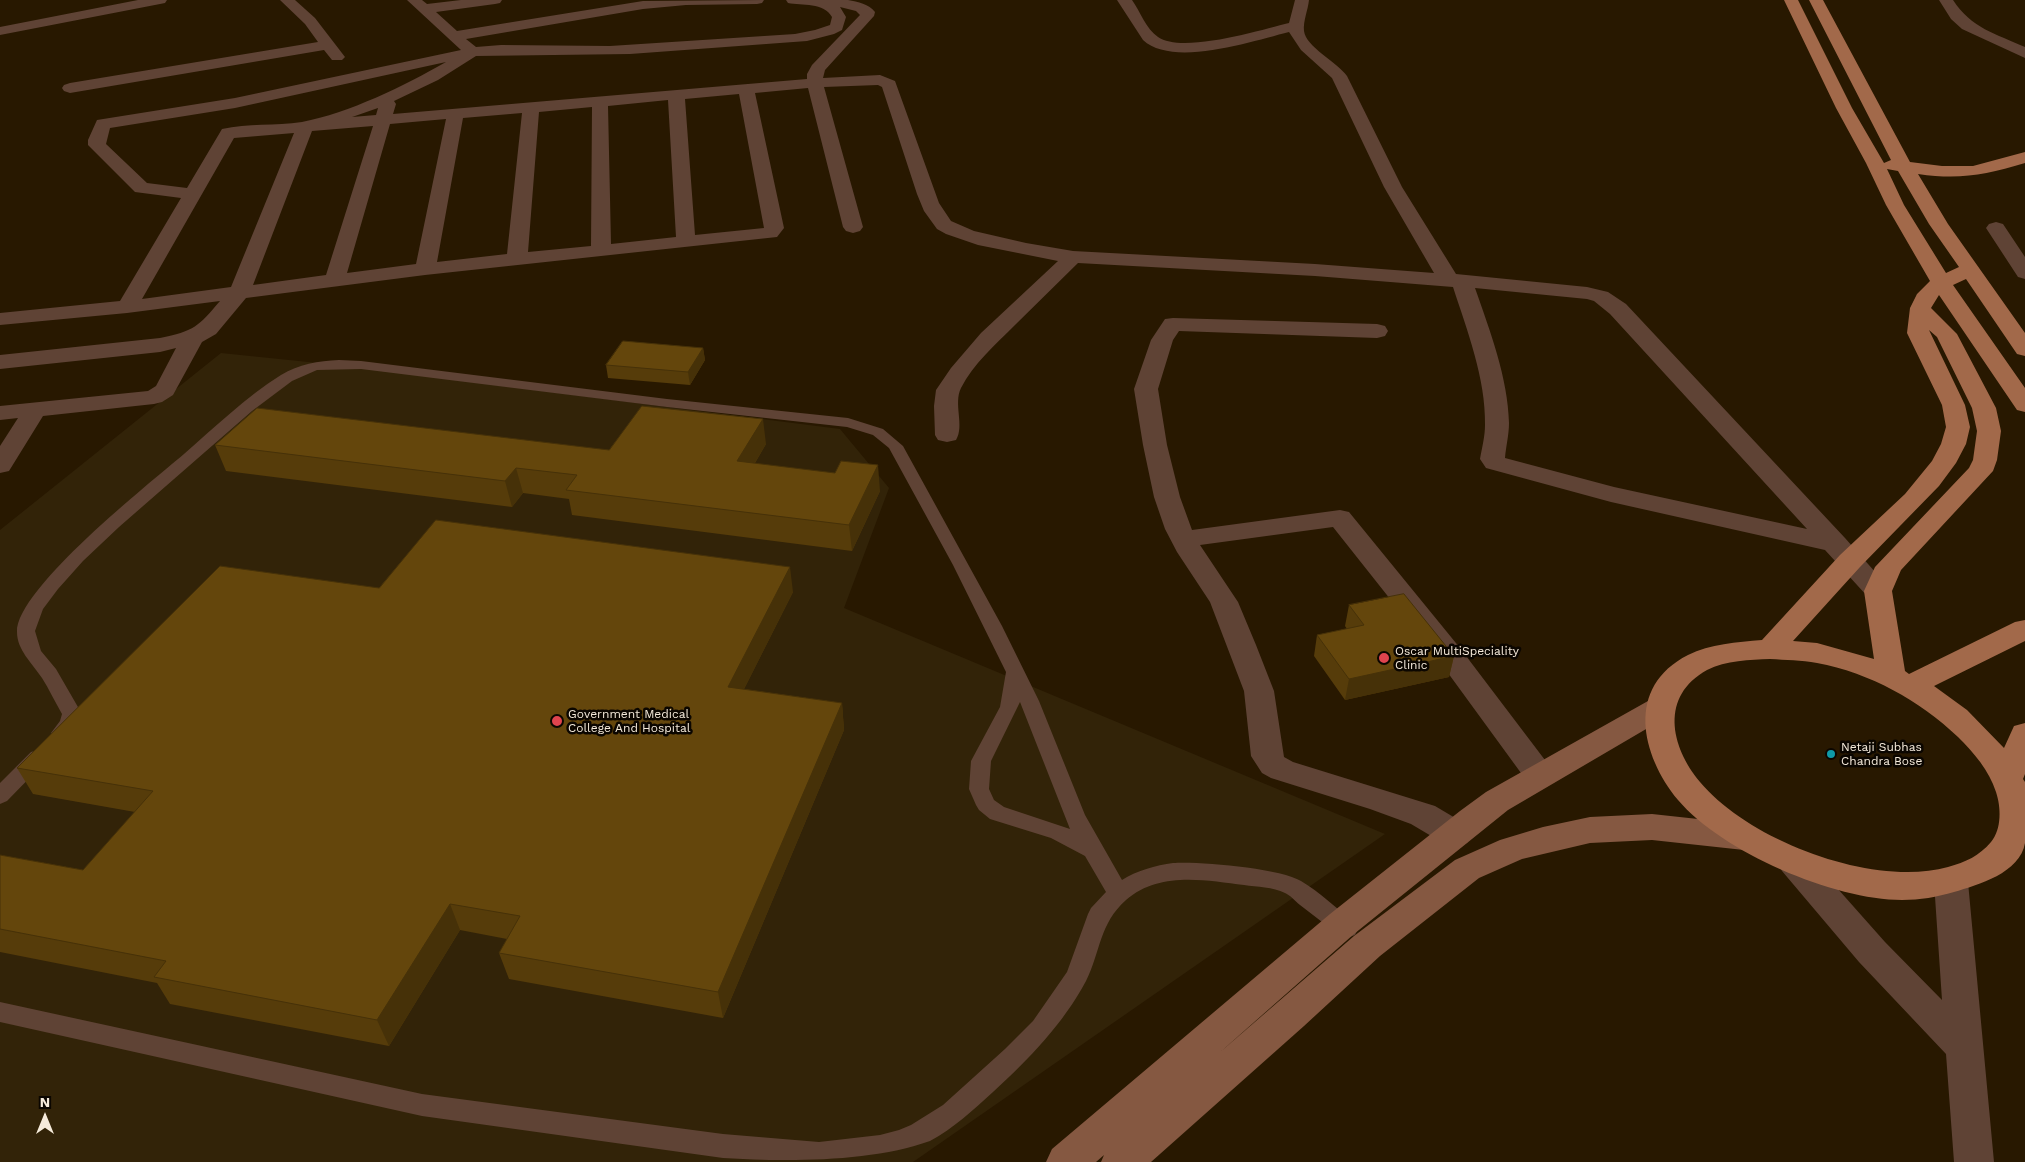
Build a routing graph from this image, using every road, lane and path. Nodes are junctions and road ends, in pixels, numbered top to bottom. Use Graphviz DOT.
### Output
graph roads {
  1 [pos="160,0"];
  2 [pos="289,0"];
  3 [pos="495,0"];
  4 [pos="757,0"];
  5 [pos="793,0"];
  6 [pos="1124,0"];
  7 [pos="1302,0"];
  8 [pos="1791,0"];
  9 [pos="1816,0"];
  10 [pos="1946,0"];
  11 [pos="814,1"];
  12 [pos="419,5"];
  13 [pos="1296,26"];
  14 [pos="0,31"];
  15 [pos="454,36"];
  16 [pos="328,45"];
  17 [pos="472,52"];
  18 [pos="2025,54"];
  19 [pos="353,78"];
  20 [pos="814,83"];
  21 [pos="70,88"];
  22 [pos="746,89"];
  23 [pos="676,95"];
  24 [pos="389,99"];
  25 [pos="600,101"];
  26 [pos="531,107"];
  27 [pos="456,113"];
  28 [pos="384,119"];
  29 [pos="305,126"];
  30 [pos="2025,157"];
  31 [pos="1875,163"];
  32 [pos="1905,166"];
  33 [pos="2025,173"];
  34 [pos="1884,183"];
  35 [pos="1917,187"];
  36 [pos="191,194"];
  37 [pos="852,227"];
  38 [pos="1996,228"];
  39 [pos="686,242"];
  40 [pos="601,250"];
  41 [pos="1073,256"];
  42 [pos="517,259"];
  43 [pos="425,269"];
  44 [pos="1970,270"];
  45 [pos="2025,273"];
  46 [pos="335,280"];
  47 [pos="1455,280"];
  48 [pos="1941,282"];
  49 [pos="239,294"];
  50 [pos="127,307"];
  51 [pos="1920,310"];
  52 [pos="0,319"];
  53 [pos="1377,331"];
  54 [pos="193,338"];
  55 [pos="2025,349"];
  56 [pos="0,362"];
  57 [pos="2025,405"];
  58 [pos="35,410"];
  59 [pos="0,413"];
  60 [pos="947,435"];
  61 [pos="0,466"];
  62 [pos="1183,539"];
  63 [pos="1844,552"];
  64 [pos="1878,591"];
  65 [pos="2025,629"];
  66 [pos="1770,648"];
  67 [pos="1015,673"];
  68 [pos="1900,682"];
  69 [pos="1659,708"];
  70 [pos="2025,734"];
  71 [pos="1540,776"];
  72 [pos="2008,777"];
  73 [pos="0,796"];
  74 [pos="2021,810"];
  75 [pos="1455,834"];
  76 [pos="1744,837"];
  77 [pos="1092,850"];
  78 [pos="1794,862"];
  79 [pos="1951,882"];
  80 [pos="1119,893"];
  81 [pos="1354,936"];
  82 [pos="0,1012"];
  83 [pos="1964,1047"];
  84 [pos="1066,1162"];
  85 [pos="1121,1162"];
  86 [pos="1974,1162"];
  1 -- 14 [label="street"];
  2 -- 16 [label="street"];
  3 -- 12 [label="street"];
  4 -- 15 [label="street"];
  5 -- 11 [label="street"];
  6 -- 13 [label="street"];
  7 -- 13 [label="street"];
  8 -- 31 [label="main road"];
  9 -- 32 [label="main road"];
  10 -- 18 [label="street"];
  11 -- 17 [label="street"];
  11 -- 20 [label="street"];
  12 -- 15 [label="street"];
  13 -- 47 [label="street"];
  15 -- 17 [label="street"];
  16 -- 19 [label="street"];
  16 -- 21 [label="street"];
  17 -- 19 [label="street"];
  17 -- 24 [label="street"];
  19 -- 36 [label="street"];
  20 -- 22 [label="street"];
  20 -- 37 [label="street"];
  20 -- 41 [label="street"];
  22 -- 23 [label="street"];
  22 -- 39 [label="street"];
  23 -- 25 [label="street"];
  23 -- 39 [label="street"];
  24 -- 28 [label="street"];
  24 -- 29 [label="street"];
  25 -- 26 [label="street"];
  25 -- 40 [label="street"];
  26 -- 27 [label="street"];
  26 -- 42 [label="street"];
  27 -- 28 [label="street"];
  27 -- 43 [label="street"];
  28 -- 29 [label="street"];
  28 -- 46 [label="street"];
  29 -- 36 [label="street"];
  29 -- 49 [label="street"];
  30 -- 32 [label="main road"];
  31 -- 32 [label="main road"];
  31 -- 34 [label="main road"];
  32 -- 35 [label="main road"];
  33 -- 35 [label="main road"];
  34 -- 35 [label="main road"];
  34 -- 48 [label="main road"];
  35 -- 44 [label="main road"];
  36 -- 50 [label="street"];
  38 -- 45 [label="street"];
  39 -- 40 [label="street"];
  40 -- 42 [label="street"];
  41 -- 47 [label="street"];
  41 -- 60 [label="street"];
  42 -- 43 [label="street"];
  43 -- 46 [label="street"];
  44 -- 48 [label="main road"];
  44 -- 55 [label="main road"];
  46 -- 49 [label="street"];
  47 -- 63 [label="street"];
  47 -- 63 [label="street"];
  48 -- 51 [label="main road"];
  48 -- 57 [label="main road"];
  49 -- 50 [label="street"];
  49 -- 54 [label="street"];
  50 -- 52 [label="street"];
  51 -- 63 [label="main road"];
  51 -- 64 [label="main road"];
  53 -- 62 [label="street"];
  54 -- 56 [label="street"];
  54 -- 58 [label="street"];
  58 -- 59 [label="street"];
  58 -- 61 [label="street"];
  62 -- 71 [label="street"];
  62 -- 75 [label="street"];
  63 -- 64 [label="street"];
  63 -- 66 [label="main road"];
  64 -- 68 [label="main road"];
  65 -- 68 [label="main road"];
  66 -- 68 [label="main road"];
  66 -- 69 [label="main road"];
  67 -- 73 [label="lane"];
  67 -- 77 [label="lane"];
  67 -- 77 [label="lane"];
  68 -- 72 [label="main road"];
  69 -- 71 [label="main road"];
  69 -- 76 [label="main road"];
  70 -- 72 [label="main road"];
  71 -- 75 [label="main road"];
  72 -- 74 [label="main road"];
  74 -- 79 [label="main road"];
  75 -- 81 [label="main road"];
  76 -- 78 [label="main road"];
  76 -- 81 [label="main road"];
  77 -- 80 [label="lane"];
  78 -- 79 [label="main road"];
  78 -- 83 [label="street"];
  79 -- 83 [label="street"];
  80 -- 81 [label="lane"];
  80 -- 82 [label="lane"];
  81 -- 84 [label="main road"];
  81 -- 85 [label="main road"];
  83 -- 86 [label="street"];
}
